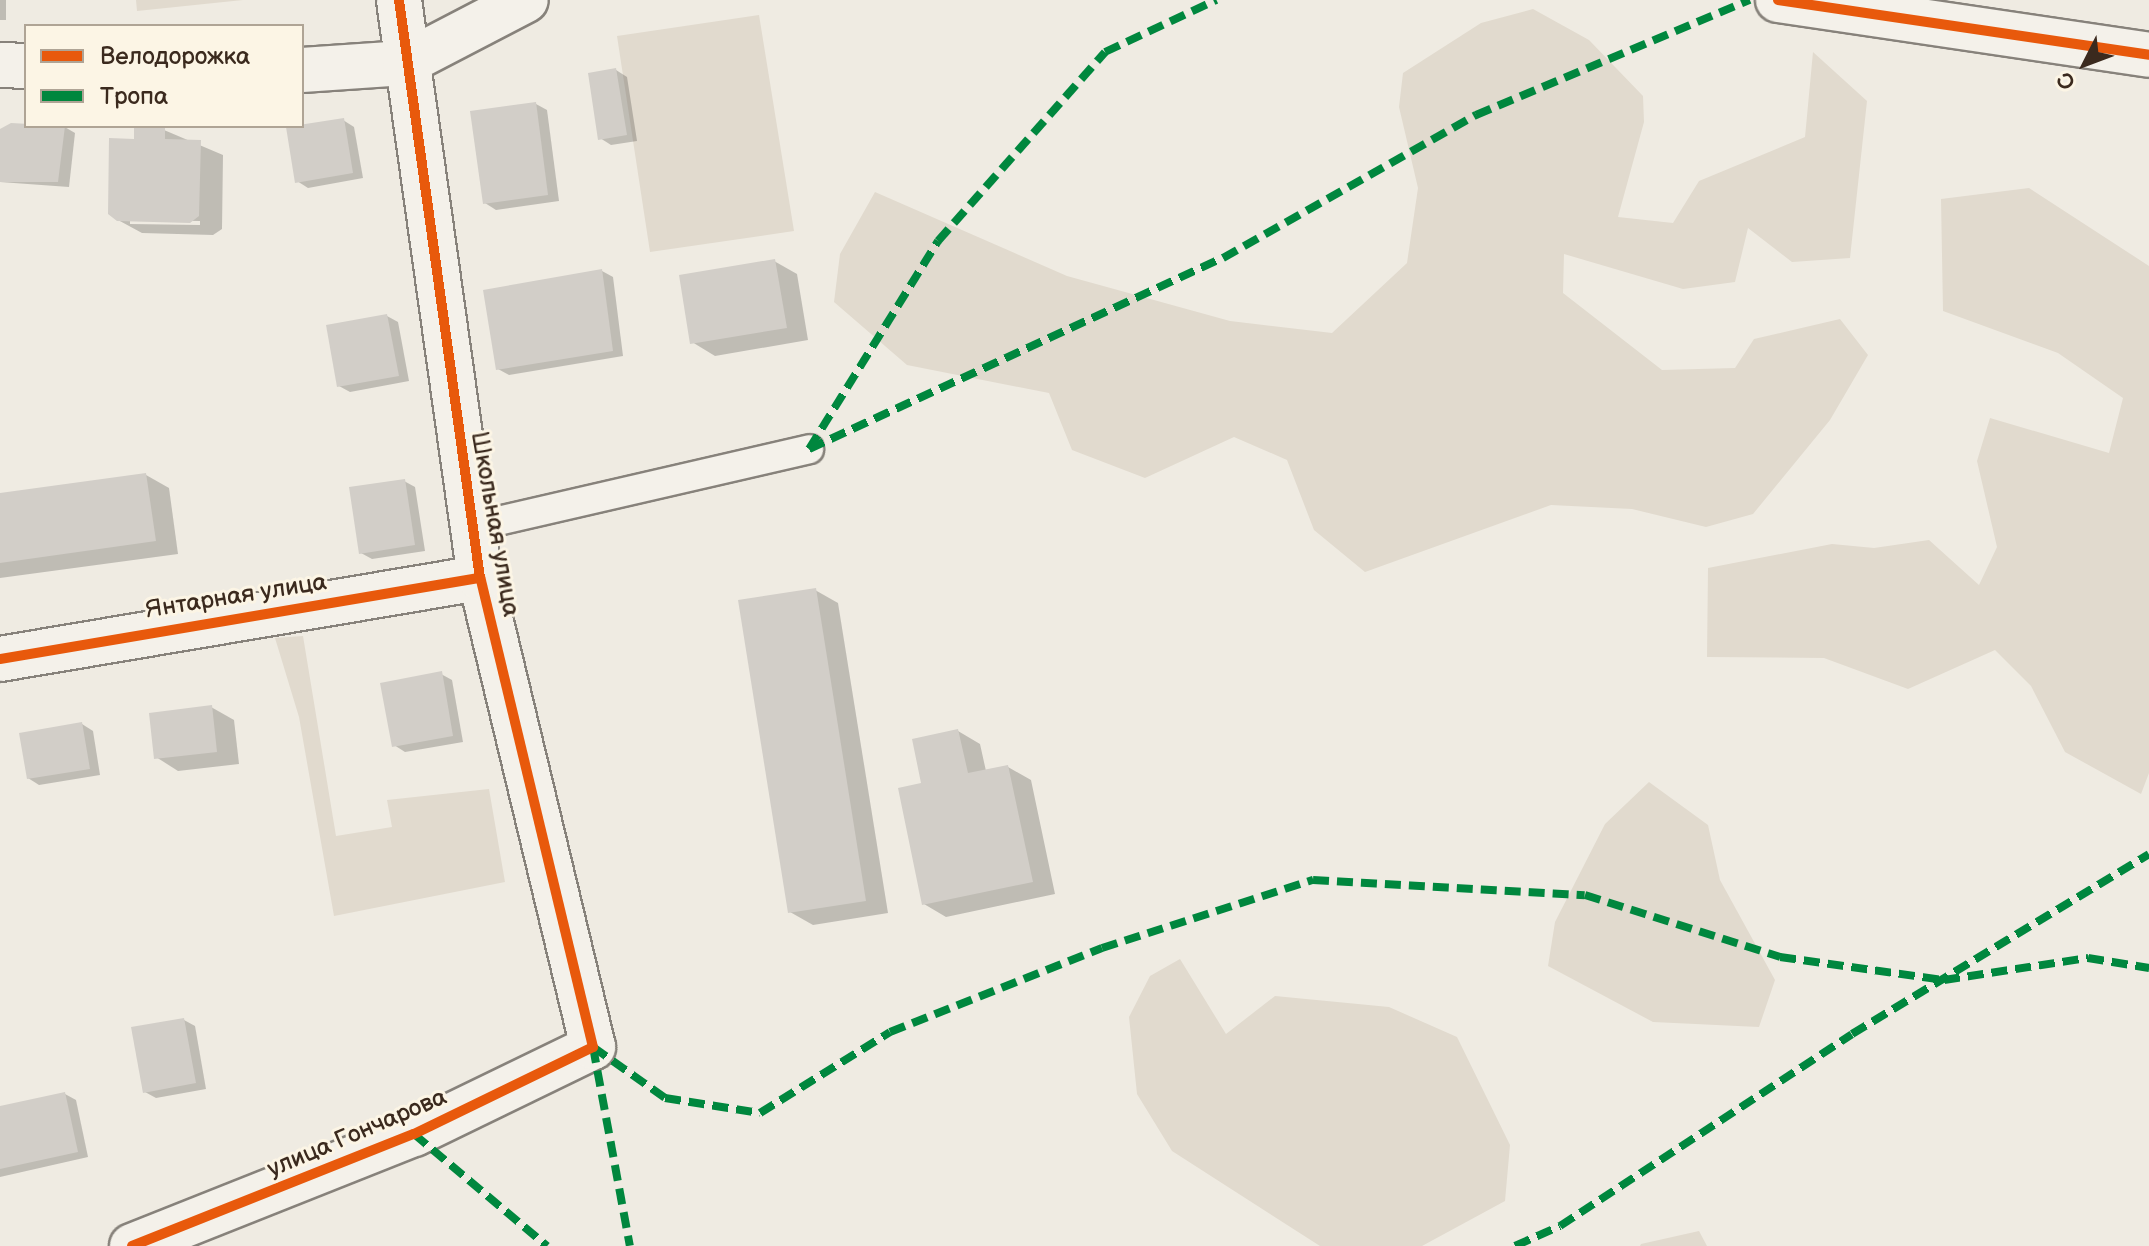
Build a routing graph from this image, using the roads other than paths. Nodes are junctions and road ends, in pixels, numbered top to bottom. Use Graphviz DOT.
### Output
graph roads {
  1 [pos="399,0"];
  2 [pos="526,0"];
  3 [pos="1778,0"];
  4 [pos="2149,55"];
  5 [pos="405,63"];
  6 [pos="0,65"];
  7 [pos="24,66"];
  8 [pos="304,70"];
  9 [pos="809,449"];
  10 [pos="472,527"];
  11 [pos="480,578"];
  12 [pos="0,659"];
  13 [pos="593,1047"];
  14 [pos="132,1246"];
  1 -- 5 [label="street, Школьная улица"];
  2 -- 5 [label="street"];
  3 -- 4 [label="street"];
  5 -- 8 [label="street"];
  5 -- 10 [label="street, Школьная улица"];
  6 -- 7 [label="street"];
  9 -- 10 [label="lane"];
  10 -- 11 [label="street, Школьная улица"];
  11 -- 12 [label="street, Янтарная улица"];
  11 -- 13 [label="street, Школьная улица"];
  13 -- 14 [label="street, улица Гончарова"];
}
